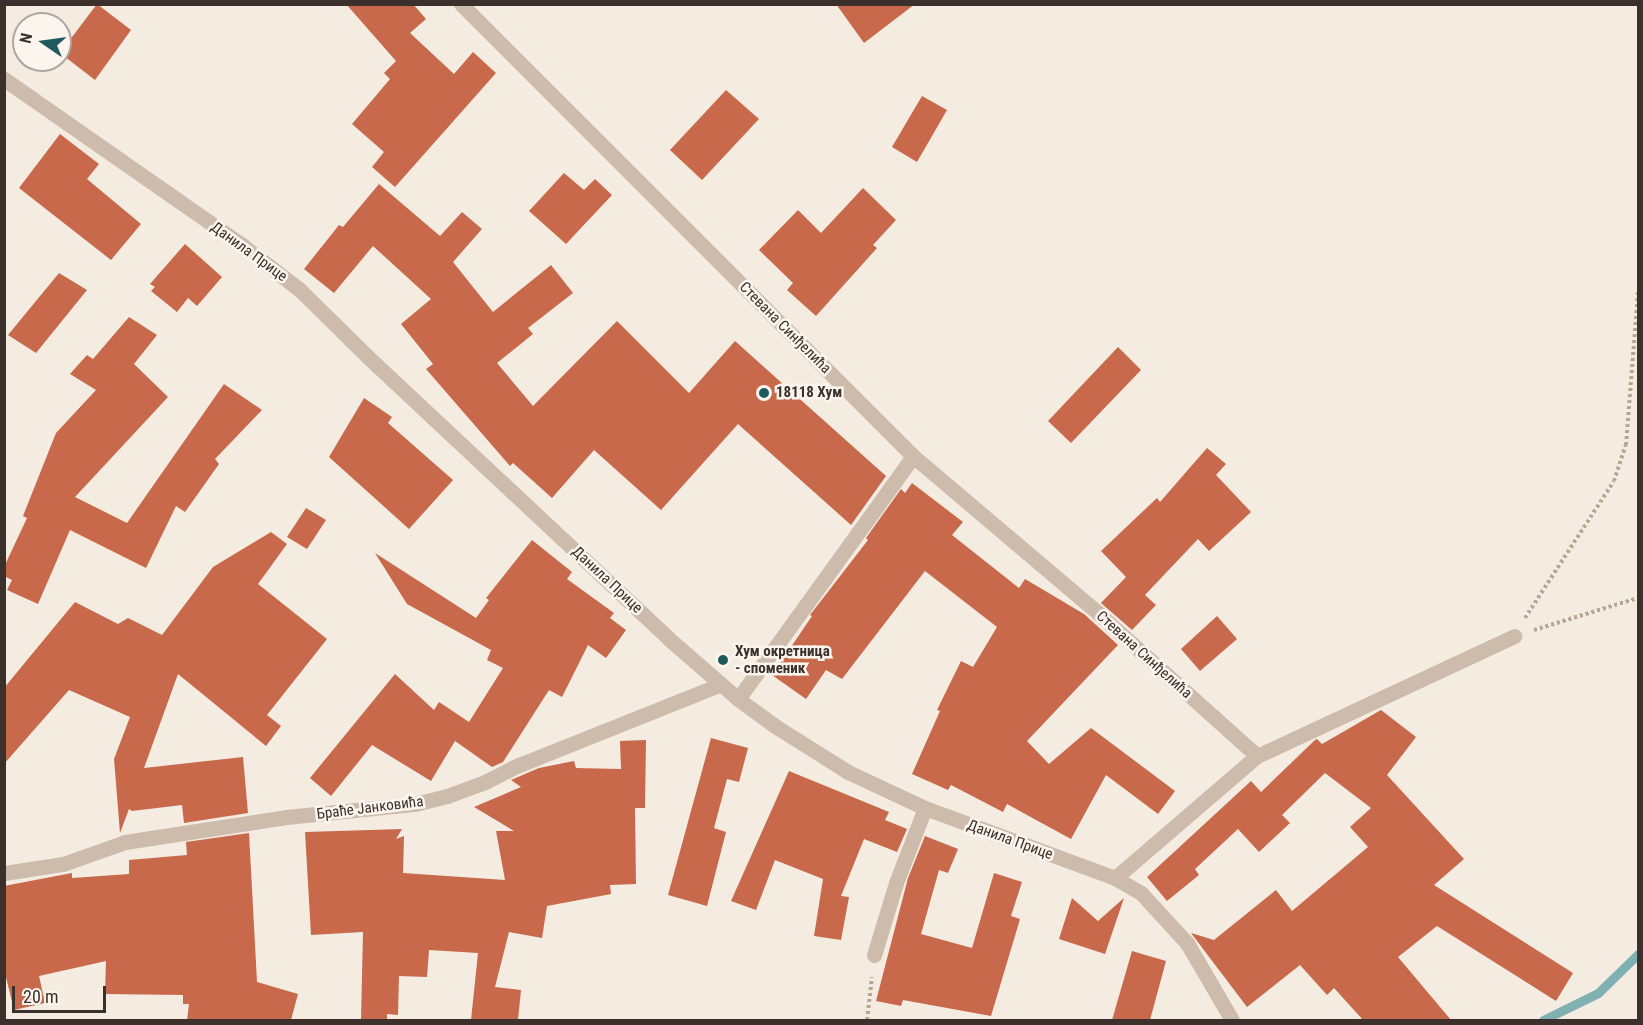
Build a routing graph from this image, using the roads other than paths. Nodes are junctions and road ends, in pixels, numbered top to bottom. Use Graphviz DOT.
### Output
graph roads {
  1 [pos="461,4"];
  2 [pos="4,79"];
  3 [pos="913,456"];
  4 [pos="1514,636"];
  5 [pos="720,685"];
  6 [pos="738,699"];
  7 [pos="1257,756"];
  8 [pos="925,808"];
  9 [pos="4,873"];
  10 [pos="1115,878"];
  11 [pos="874,955"];
  12 [pos="1232,1020"];
  1 -- 3 [label="street, Стевана Синђелића"];
  2 -- 5 [label="street, Данила Прице"];
  3 -- 6 [label="street"];
  3 -- 7 [label="street, Стевана Синђелића"];
  4 -- 7 [label="street"];
  5 -- 6 [label="street, Данила Прице"];
  5 -- 9 [label="street, Браће Јанковића"];
  6 -- 8 [label="street, Данила Прице"];
  7 -- 10 [label="street"];
  8 -- 10 [label="street, Данила Прице"];
  8 -- 11 [label="street"];
  10 -- 12 [label="street, Данила Прице"];
}
